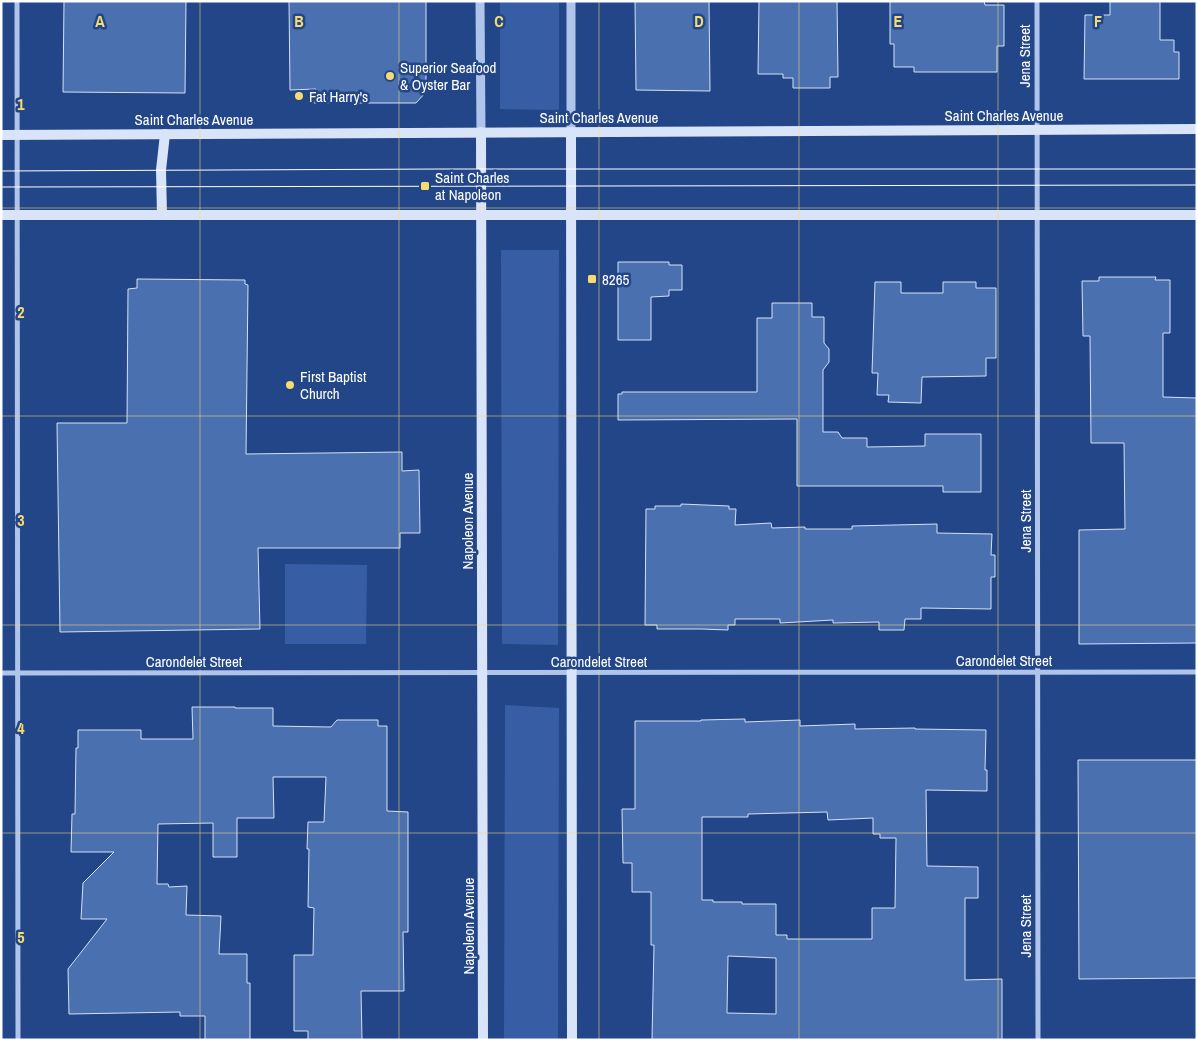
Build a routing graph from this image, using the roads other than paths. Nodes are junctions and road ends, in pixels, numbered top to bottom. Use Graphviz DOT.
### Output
graph roads {
  1 [pos="17,1"];
  2 [pos="480,1"];
  3 [pos="571,1"];
  4 [pos="1037,1"];
  5 [pos="1197,129"];
  6 [pos="1037,130"];
  7 [pos="481,132"];
  8 [pos="571,132"];
  9 [pos="165,134"];
  10 [pos="1,135"];
  11 [pos="17,135"];
  12 [pos="1,215"];
  13 [pos="18,215"];
  14 [pos="481,215"];
  15 [pos="571,215"];
  16 [pos="1037,215"];
  17 [pos="1197,215"];
  18 [pos="162,216"];
  19 [pos="1037,672"];
  20 [pos="1197,672"];
  21 [pos="1,673"];
  22 [pos="18,673"];
  23 [pos="482,673"];
  24 [pos="572,673"];
  25 [pos="18,1040"];
  26 [pos="483,1040"];
  27 [pos="572,1040"];
  28 [pos="1038,1040"];
  1 -- 11 [label="street"];
  2 -- 7 [label="street, Napoleon Avenue"];
  3 -- 8 [label="street"];
  4 -- 6 [label="street, Jena Street"];
  5 -- 6 [label="main road, Saint Charles Avenue"];
  6 -- 8 [label="main road, Saint Charles Avenue"];
  6 -- 16 [label="street, Jena Street"];
  7 -- 8 [label="main road, Saint Charles Avenue"];
  7 -- 9 [label="main road, Saint Charles Avenue"];
  7 -- 14 [label="main road, Napoleon Avenue"];
  8 -- 15 [label="main road"];
  9 -- 11 [label="main road, Saint Charles Avenue"];
  9 -- 18 [label="main road"];
  10 -- 11 [label="main road, Saint Charles Avenue"];
  11 -- 13 [label="street"];
  12 -- 13 [label="main road"];
  13 -- 18 [label="main road"];
  13 -- 22 [label="street"];
  14 -- 15 [label="main road"];
  14 -- 18 [label="main road"];
  14 -- 23 [label="main road, Napoleon Avenue"];
  15 -- 16 [label="main road"];
  15 -- 24 [label="main road"];
  16 -- 17 [label="main road"];
  16 -- 19 [label="street, Jena Street"];
  19 -- 20 [label="street, Carondelet Street"];
  19 -- 24 [label="street, Carondelet Street"];
  19 -- 28 [label="street, Jena Street"];
  21 -- 22 [label="street, Carondelet Street"];
  22 -- 23 [label="street, Carondelet Street"];
  22 -- 25 [label="street"];
  23 -- 24 [label="street, Carondelet Street"];
  23 -- 26 [label="main road, Napoleon Avenue"];
  24 -- 27 [label="main road"];
}
